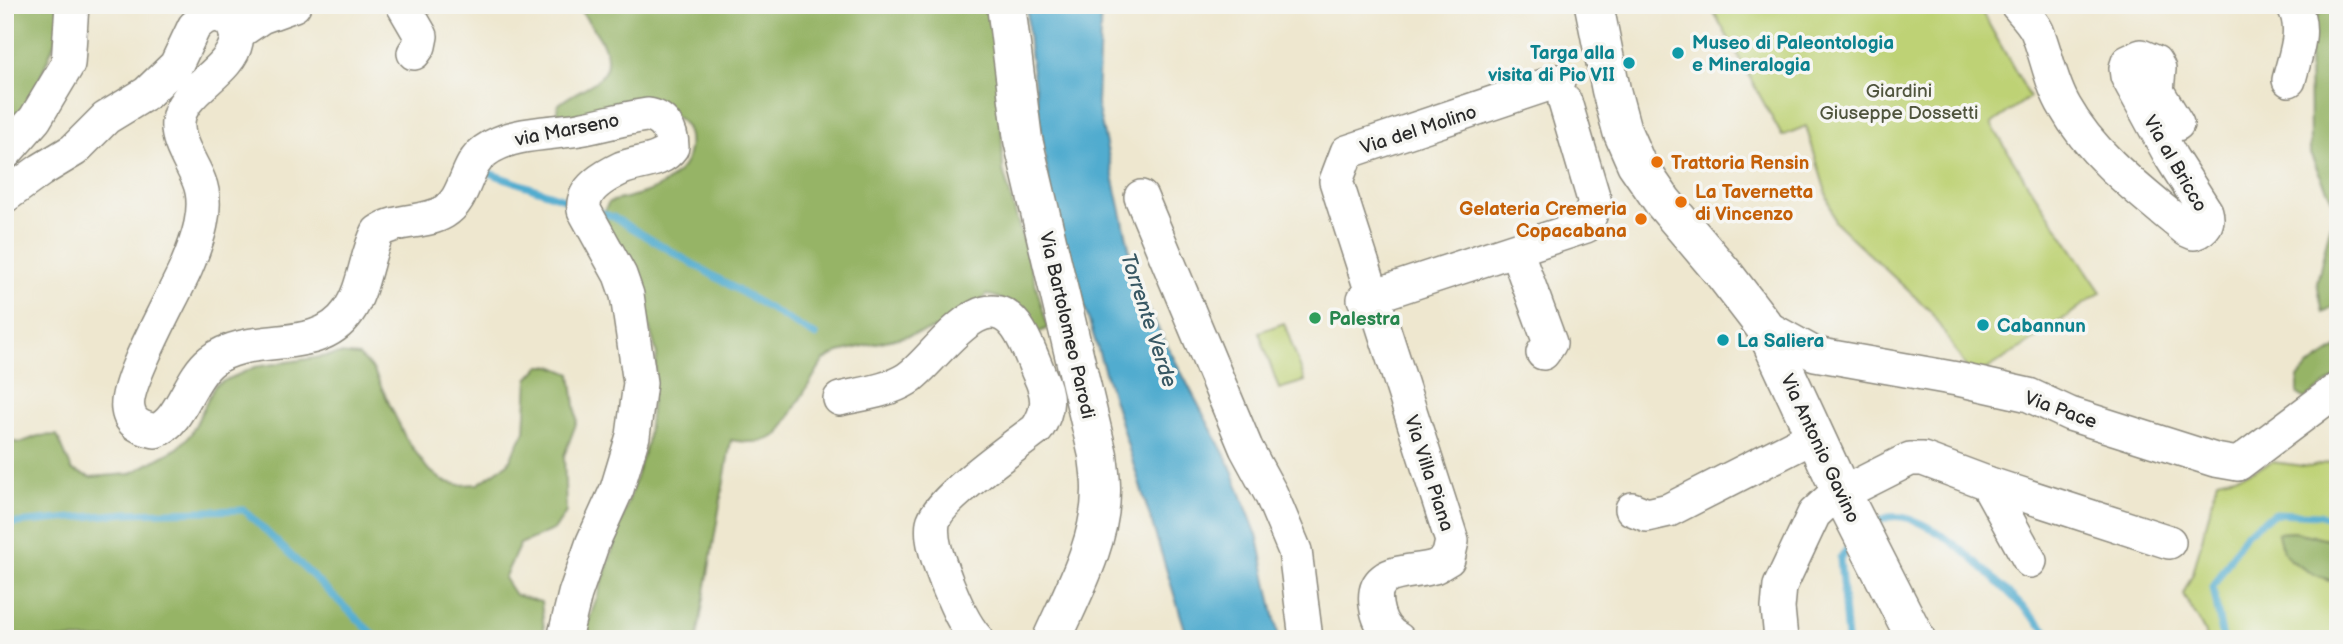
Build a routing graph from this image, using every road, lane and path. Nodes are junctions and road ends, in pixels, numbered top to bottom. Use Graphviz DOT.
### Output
graph roads {
  1 [pos="72,5"];
  2 [pos="294,5"];
  3 [pos="403,5"];
  4 [pos="1006,5"];
  5 [pos="1594,5"];
  6 [pos="2017,5"];
  7 [pos="2293,5"];
  8 [pos="232,20"];
  9 [pos="414,52"];
  10 [pos="2289,80"];
  11 [pos="2177,124"];
  12 [pos="5,153"];
  13 [pos="5,196"];
  14 [pos="1141,197"];
  15 [pos="1516,250"];
  16 [pos="1369,297"];
  17 [pos="1764,326"];
  18 [pos="1543,353"];
  19 [pos="2338,389"];
  20 [pos="840,399"];
  21 [pos="1814,436"];
  22 [pos="1987,483"];
  23 [pos="1847,505"];
  24 [pos="1632,509"];
  25 [pos="2169,542"];
  26 [pos="2030,561"];
  27 [pos="564,639"];
  28 [pos="977,639"];
  29 [pos="1052,639"];
  30 [pos="1306,639"];
  31 [pos="1398,639"];
  32 [pos="1782,639"];
  33 [pos="1916,639"];
  1 -- 12 [label="street"];
  2 -- 8 [label="street"];
  3 -- 9 [label="street"];
  4 -- 29 [label="main road, Via Bartolomeo Parodi"];
  5 -- 17 [label="main road, Via Antonio Gavino"];
  6 -- 11 [label="street, Via al Bricco"];
  7 -- 10 [label="street"];
  8 -- 13 [label="street"];
  8 -- 27 [label="street, via Marseno"];
  14 -- 30 [label="street"];
  15 -- 16 [label="street"];
  15 -- 16 [label="street, Via del Molino"];
  15 -- 18 [label="street"];
  16 -- 31 [label="street, Via Villa Piana"];
  17 -- 19 [label="street, Via Pace"];
  17 -- 21 [label="main road, Via Antonio Gavino"];
  20 -- 28 [label="street"];
  21 -- 23 [label="main road, Via Antonio Gavino"];
  21 -- 24 [label="street"];
  22 -- 23 [label="street"];
  22 -- 25 [label="street"];
  22 -- 26 [label="street"];
  23 -- 32 [label="street"];
  23 -- 33 [label="main road, Via Antonio Gavino"];
}
